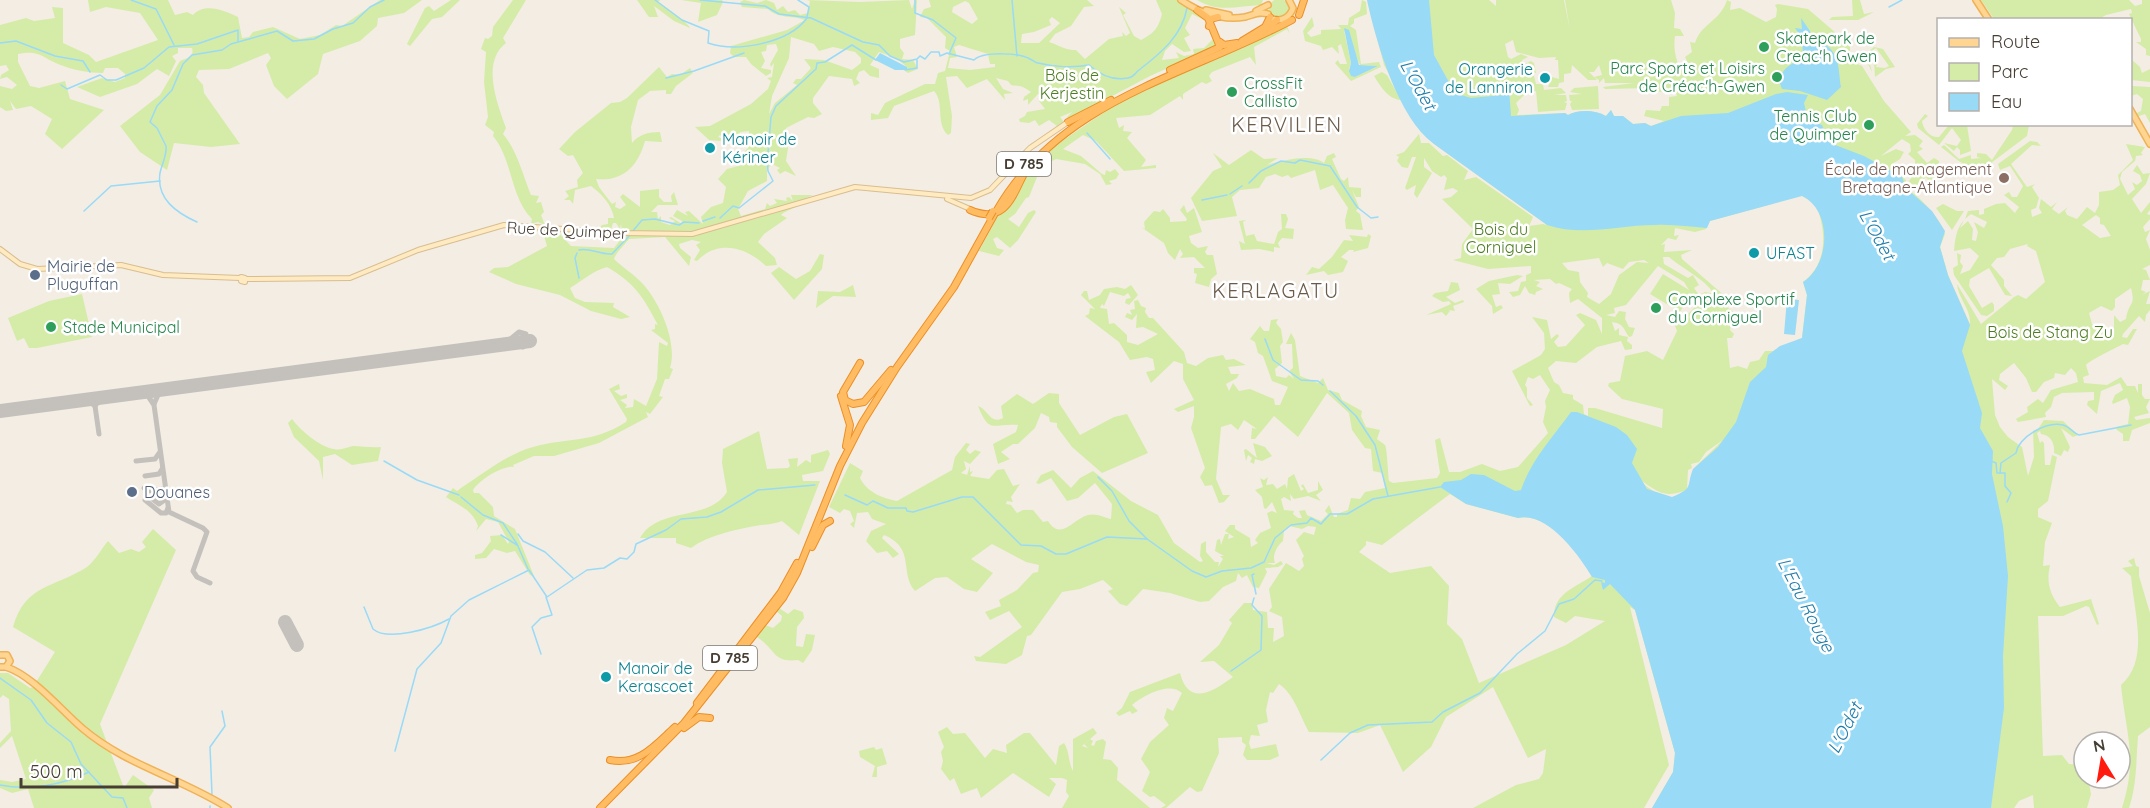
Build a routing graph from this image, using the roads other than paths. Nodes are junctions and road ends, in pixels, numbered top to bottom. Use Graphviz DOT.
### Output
graph roads {
  1 [pos="1181,0"];
  2 [pos="1186,0"];
  3 [pos="1290,0"];
  4 [pos="1296,0"];
  5 [pos="1304,0"];
  6 [pos="1977,0"];
  7 [pos="1270,3"];
  8 [pos="1293,8"];
  9 [pos="1197,10"];
  10 [pos="1269,15"];
  11 [pos="1299,15"];
  12 [pos="1218,17"];
  13 [pos="1989,18"];
  14 [pos="1277,20"];
  15 [pos="1292,20"];
  16 [pos="1209,26"];
  17 [pos="1220,42"];
  18 [pos="1235,46"];
  19 [pos="1159,75"];
  20 [pos="1111,100"];
  21 [pos="2132,113"];
  22 [pos="2132,117"];
  23 [pos="1068,122"];
  24 [pos="2150,146"];
  25 [pos="1031,161"];
  26 [pos="938,196"];
  27 [pos="970,210"];
  28 [pos="993,213"];
  29 [pos="0,249"];
  30 [pos="891,370"];
  31 [pos="846,446"];
  32 [pos="830,492"];
  33 [pos="829,512"];
  34 [pos="830,521"];
  35 [pos="797,573"];
  36 [pos="0,654"];
  37 [pos="5,666"];
  38 [pos="686,716"];
  39 [pos="710,718"];
  40 [pos="654,753"];
  41 [pos="610,760"];
  42 [pos="622,783"];
  43 [pos="228,808"];
  44 [pos="598,808"];
  1 -- 9 [label="main road"];
  2 -- 7 [label="main road"];
  3 -- 8 [label="main road"];
  4 -- 8 [label="main road"];
  5 -- 11 [label="highway"];
  6 -- 13 [label="main road"];
  7 -- 10 [label="main road"];
  8 -- 14 [label="main road"];
  9 -- 12 [label="main road"];
  9 -- 16 [label="highway"];
  10 -- 12 [label="main road"];
  10 -- 14 [label="main road"];
  10 -- 18 [label="highway, D 785"];
  12 -- 16 [label="highway"];
  14 -- 18 [label="highway, D 785"];
  15 -- 18 [label="highway, D 785"];
  16 -- 17 [label="highway"];
  17 -- 18 [label="highway"];
  17 -- 19 [label="highway"];
  18 -- 19 [label="highway, D 785"];
  18 -- 25 [label="highway, D 785"];
  19 -- 20 [label="highway, D 785"];
  20 -- 23 [label="highway"];
  20 -- 28 [label="highway, D 785"];
  21 -- 24 [label="main road"];
  22 -- 24 [label="main road"];
  23 -- 26 [label="main road"];
  25 -- 27 [label="highway"];
  25 -- 28 [label="highway, D 785"];
  26 -- 27 [label="main road"];
  26 -- 29 [label="main road, Rue de Quimper"];
  28 -- 30 [label="highway, D 785"];
  28 -- 32 [label="highway, D 785"];
  30 -- 31 [label="highway, D 785"];
  30 -- 31 [label="highway"];
  31 -- 38 [label="highway, D 785"];
  32 -- 33 [label="highway"];
  32 -- 35 [label="highway, D 785"];
  34 -- 35 [label="highway"];
  35 -- 40 [label="highway, D 785"];
  36 -- 37 [label="main road"];
  37 -- 43 [label="main road"];
  38 -- 41 [label="highway"];
  38 -- 42 [label="highway, D 785"];
  39 -- 40 [label="highway"];
  40 -- 42 [label="highway, D 785"];
  42 -- 44 [label="highway, D 785"];
}
